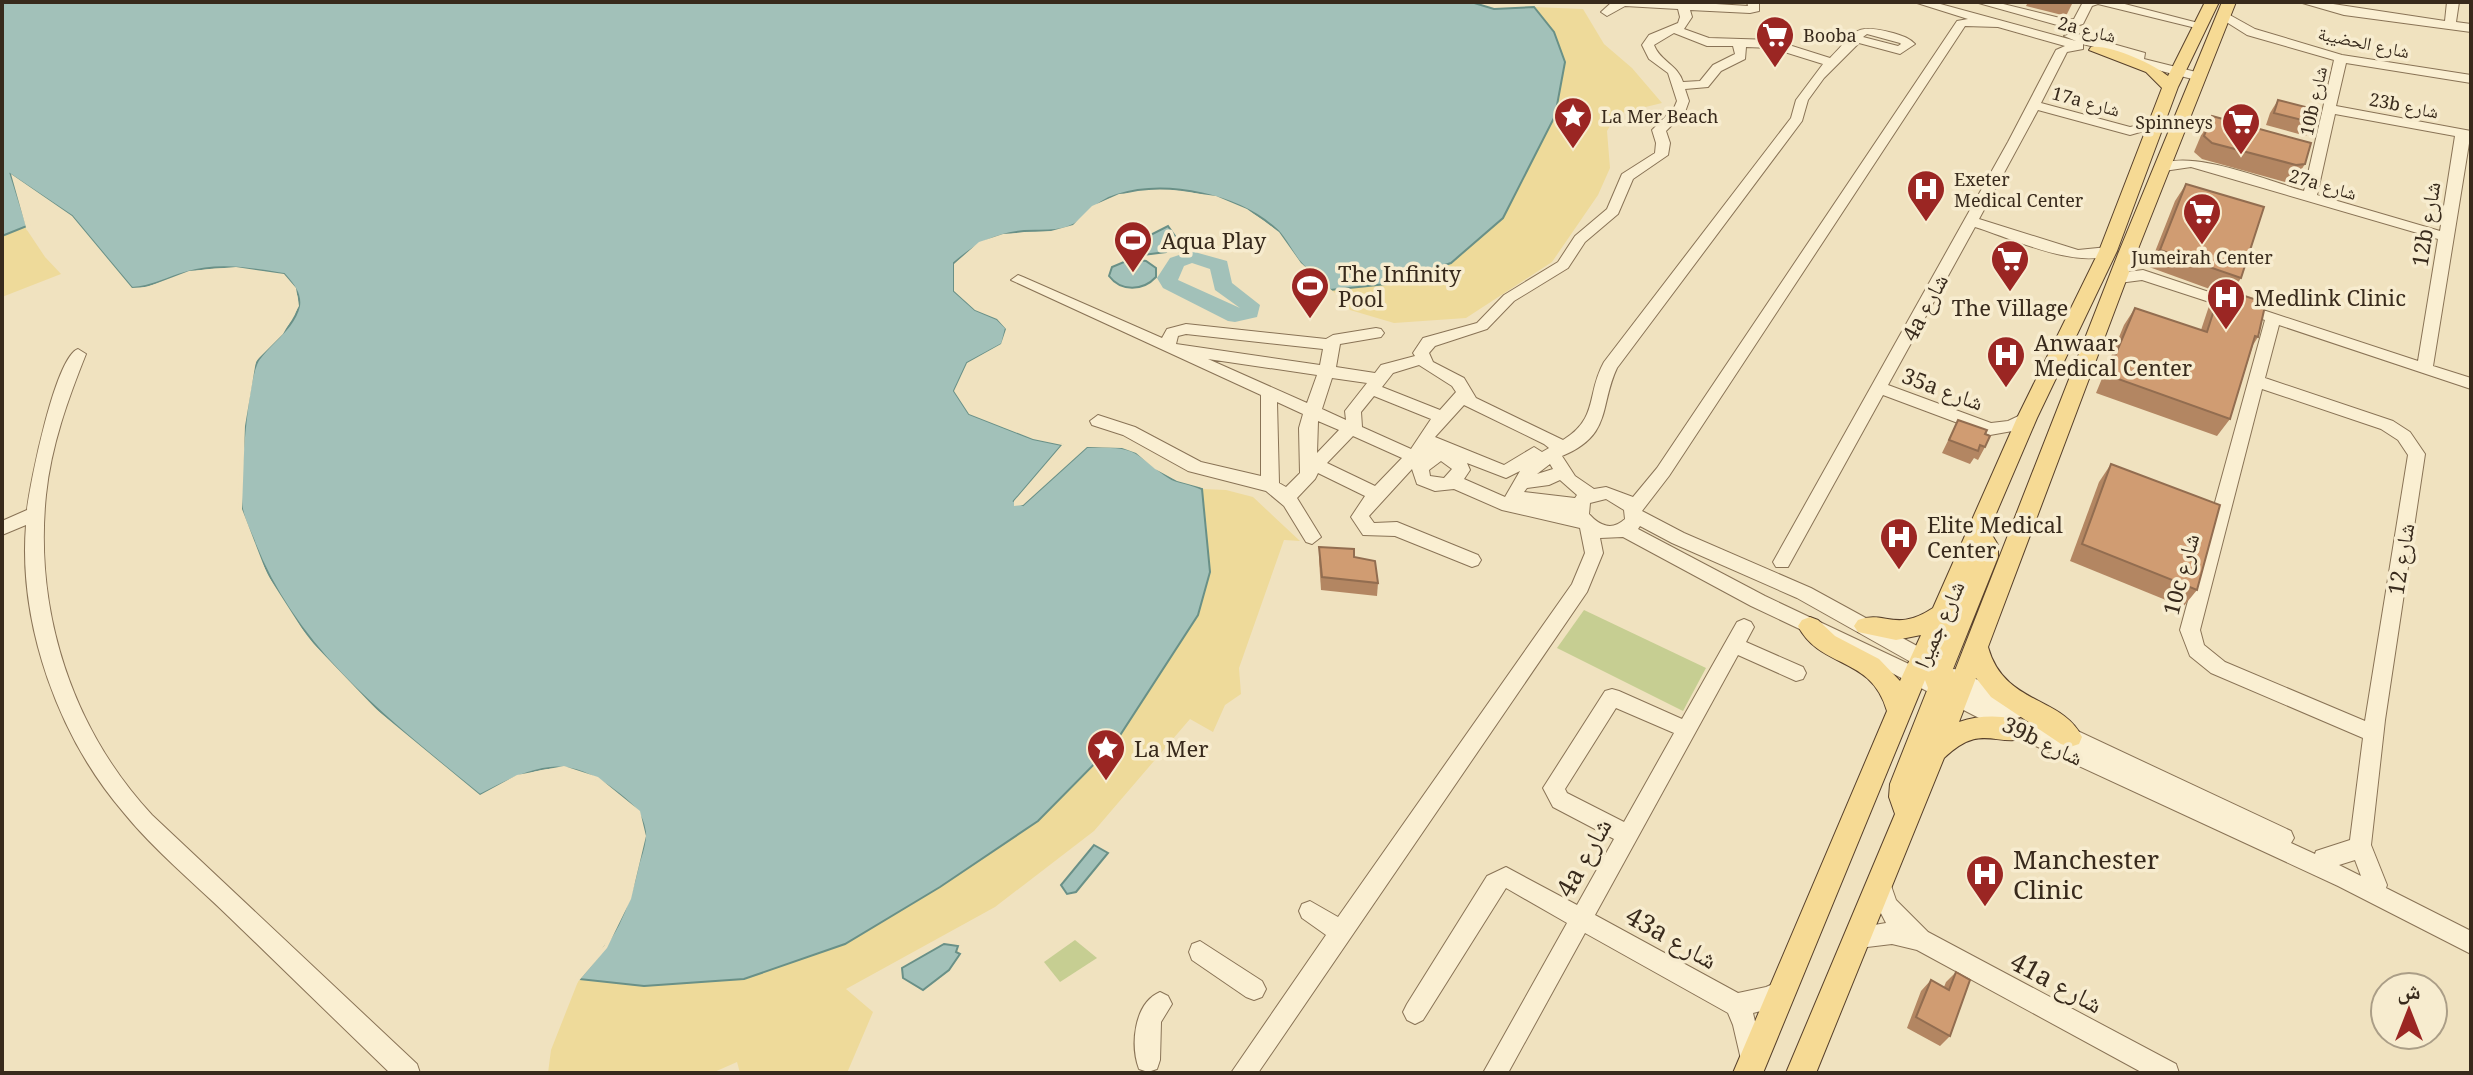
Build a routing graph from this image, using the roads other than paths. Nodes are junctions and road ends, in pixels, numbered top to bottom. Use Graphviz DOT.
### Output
graph roads {
  1 [pos="1753,2"];
  2 [pos="1920,2"];
  3 [pos="1948,2"];
  4 [pos="2093,2"];
  5 [pos="2102,2"];
  6 [pos="2212,2"];
  7 [pos="2305,2"];
  8 [pos="2453,2"];
  9 [pos="1682,5"];
  10 [pos="2227,9"];
  11 [pos="2392,9"];
  12 [pos="1607,12"];
  13 [pos="1961,13"];
  14 [pos="1989,13"];
  15 [pos="2200,25"];
  16 [pos="2450,25"];
  17 [pos="2471,28"];
  18 [pos="1676,30"];
  19 [pos="2218,32"];
  20 [pos="2251,32"];
  21 [pos="1739,44"];
  22 [pos="2065,45"];
  23 [pos="1920,50"];
  24 [pos="2096,50"];
  25 [pos="2142,56"];
  26 [pos="2341,58"];
  27 [pos="1830,62"];
  28 [pos="2179,70"];
  29 [pos="2201,74"];
  30 [pos="2471,79"];
  31 [pos="1677,86"];
  32 [pos="2033,105"];
  33 [pos="2330,109"];
  34 [pos="2154,126"];
  35 [pos="2130,131"];
  36 [pos="2466,135"];
  37 [pos="2173,146"];
  38 [pos="2145,149"];
  39 [pos="2191,163"];
  40 [pos="2164,167"];
  41 [pos="2309,199"];
  42 [pos="1971,221"];
  43 [pos="2446,237"];
  44 [pos="2117,253"];
  45 [pos="2077,255"];
  46 [pos="2143,275"];
  47 [pos="2095,277"];
  48 [pos="2119,278"];
  49 [pos="1018,280"];
  50 [pos="2273,318"];
  51 [pos="1376,333"];
  52 [pos="1331,345"];
  53 [pos="1170,348"];
  54 [pos="78,354"];
  55 [pos="1422,359"];
  56 [pos="2425,368"];
  57 [pos="1327,370"];
  58 [pos="2256,381"];
  59 [pos="1374,384"];
  60 [pos="2471,384"];
  61 [pos="1880,388"];
  62 [pos="1269,392"];
  63 [pos="1463,395"];
  64 [pos="1313,412"];
  65 [pos="1441,417"];
  66 [pos="2027,418"];
  67 [pos="1098,421"];
  68 [pos="1350,429"];
  69 [pos="1990,429"];
  70 [pos="1425,439"];
  71 [pos="1557,454"];
  72 [pos="2011,456"];
  73 [pos="1419,460"];
  74 [pos="1313,467"];
  75 [pos="1456,477"];
  76 [pos="1270,485"];
  77 [pos="1517,489"];
  78 [pos="1377,495"];
  79 [pos="1287,497"];
  80 [pos="1585,512"];
  81 [pos="33,515"];
  82 [pos="1627,522"];
  83 [pos="2,528"];
  84 [pos="1978,531"];
  85 [pos="1312,537"];
  86 [pos="1472,560"];
  87 [pos="1593,561"];
  88 [pos="1782,562"];
  89 [pos="1942,613"];
  90 [pos="1810,626"];
  91 [pos="1866,626"];
  92 [pos="1976,646"];
  93 [pos="1796,673"];
  94 [pos="1940,678"];
  95 [pos="1900,712"];
  96 [pos="1687,730"];
  97 [pos="2021,730"];
  98 [pos="2373,733"];
  99 [pos="2070,737"];
  100 [pos="1933,754"];
  101 [pos="1908,814"];
  102 [pos="1628,835"];
  103 [pos="2360,845"];
  104 [pos="2324,858"];
  105 [pos="1880,884"];
  106 [pos="2376,885"];
  107 [pos="1310,911"];
  108 [pos="1582,918"];
  109 [pos="1341,932"];
  110 [pos="1859,937"];
  111 [pos="1921,940"];
  112 [pos="2469,942"];
  113 [pos="1200,952"];
  114 [pos="1254,989"];
  115 [pos="1782,991"];
  116 [pos="1160,1004"];
  117 [pos="1736,1005"];
  118 [pos="1415,1012"];
  119 [pos="1148,1060"];
  120 [pos="1750,1067"];
  121 [pos="1806,1071"];
  122 [pos="408,1073"];
  123 [pos="1243,1073"];
  124 [pos="1495,1073"];
  125 [pos="2167,1073"];
  1 -- 9 [label="street"];
  2 -- 13 [label="street, 2a شارع"];
  3 -- 14 [label="street, 2a شارع"];
  4 -- 14 [label="street"];
  5 -- 15 [label="street"];
  6 -- 15 [label="main road, شارع جميرا"];
  7 -- 11 [label="street"];
  8 -- 16 [label="street"];
  9 -- 12 [label="street"];
  9 -- 18 [label="street"];
  10 -- 19 [label="main road, شارع جميرا"];
  10 -- 20 [label="street, شارع الحضيبة"];
  11 -- 16 [label="street"];
  13 -- 14 [label="street, 2a شارع"];
  13 -- 23 [label="street"];
  14 -- 22 [label="street, 2a شارع"];
  14 -- 23 [label="street"];
  14 -- 25 [label="street, 2a شارع"];
  15 -- 28 [label="main road, شارع جميرا"];
  16 -- 17 [label="street"];
  18 -- 21 [label="street"];
  18 -- 31 [label="street"];
  19 -- 20 [label="street, شارع الحضيبة"];
  19 -- 29 [label="main road, شارع جميرا"];
  20 -- 26 [label="street, شارع الحضيبة"];
  21 -- 27 [label="street"];
  21 -- 31 [label="street"];
  22 -- 24 [label="street, 2a شارع"];
  22 -- 32 [label="street, 4a شارع"];
  23 -- 27 [label="street"];
  23 -- 82 [label="street"];
  24 -- 28 [label="main road"];
  25 -- 28 [label="main road"];
  26 -- 30 [label="street, شارع الحضيبة"];
  26 -- 33 [label="street, 10b شارع"];
  27 -- 71 [label="street"];
  28 -- 29 [label="street"];
  28 -- 34 [label="main road, شارع جميرا"];
  29 -- 37 [label="main road, شارع جميرا"];
  31 -- 55 [label="street"];
  32 -- 35 [label="street, 17a شارع"];
  32 -- 42 [label="street, 4a شارع"];
  33 -- 36 [label="street, 23b شارع"];
  33 -- 41 [label="street, 10b شارع"];
  34 -- 35 [label="street, 17a شارع"];
  34 -- 38 [label="main road, شارع جميرا"];
  35 -- 38 [label="street, 17a شارع"];
  36 -- 43 [label="street, 12b شارع"];
  37 -- 39 [label="street, 27a شارع"];
  37 -- 40 [label="main road, شارع جميرا"];
  38 -- 44 [label="main road, شارع جميرا"];
  39 -- 40 [label="street, 27a شارع"];
  39 -- 41 [label="street, 27a شارع"];
  40 -- 44 [label="main road, شارع جميرا"];
  41 -- 43 [label="street, 27a شارع"];
  42 -- 45 [label="street"];
  42 -- 61 [label="street, 4a شارع"];
  43 -- 56 [label="street, 12b شارع"];
  44 -- 45 [label="street"];
  44 -- 46 [label="street"];
  44 -- 47 [label="main road, شارع جميرا"];
  44 -- 48 [label="main road, شارع جميرا"];
  45 -- 47 [label="street"];
  46 -- 48 [label="street"];
  46 -- 50 [label="street"];
  47 -- 66 [label="main road, شارع جميرا"];
  48 -- 92 [label="main road, شارع جميرا"];
  49 -- 53 [label="street"];
  50 -- 56 [label="street"];
  50 -- 58 [label="street, 10c شارع"];
  51 -- 52 [label="street"];
  52 -- 53 [label="street"];
  52 -- 57 [label="street"];
  53 -- 57 [label="street"];
  53 -- 62 [label="street"];
  54 -- 81 [label="street"];
  55 -- 59 [label="street"];
  55 -- 63 [label="street"];
  56 -- 60 [label="street"];
  57 -- 59 [label="street"];
  57 -- 64 [label="street"];
  58 -- 98 [label="street, شارع 12"];
  58 -- 98 [label="street, 10c شارع"];
  59 -- 65 [label="street"];
  59 -- 68 [label="street"];
  61 -- 69 [label="street, 35a شارع"];
  61 -- 88 [label="street, 4a شارع"];
  62 -- 64 [label="street"];
  62 -- 76 [label="street"];
  63 -- 65 [label="street"];
  63 -- 71 [label="street"];
  64 -- 68 [label="street"];
  64 -- 74 [label="street"];
  65 -- 70 [label="street"];
  66 -- 69 [label="street"];
  66 -- 72 [label="main road, شارع جميرا"];
  67 -- 76 [label="street"];
  68 -- 73 [label="street"];
  68 -- 74 [label="street"];
  69 -- 72 [label="street"];
  70 -- 71 [label="street"];
  70 -- 73 [label="street"];
  71 -- 77 [label="street"];
  71 -- 80 [label="street"];
  72 -- 84 [label="main road, شارع جميرا"];
  73 -- 75 [label="street"];
  73 -- 75 [label="street"];
  73 -- 78 [label="street"];
  74 -- 78 [label="street"];
  74 -- 79 [label="street"];
  75 -- 77 [label="street"];
  75 -- 80 [label="street"];
  76 -- 79 [label="street"];
  77 -- 80 [label="street"];
  78 -- 86 [label="street"];
  79 -- 85 [label="street"];
  80 -- 82 [label="street"];
  80 -- 82 [label="street"];
  80 -- 87 [label="street"];
  81 -- 83 [label="street"];
  81 -- 122 [label="street"];
  82 -- 87 [label="street"];
  82 -- 90 [label="street, 39b شارع"];
  82 -- 91 [label="street, 39b شارع"];
  84 -- 89 [label="main road, شارع جميرا"];
  84 -- 94 [label="main road"];
  87 -- 109 [label="street"];
  89 -- 91 [label="main road"];
  89 -- 94 [label="main road, شارع جميرا"];
  90 -- 94 [label="street, 39b شارع"];
  90 -- 95 [label="main road"];
  91 -- 94 [label="street, 39b شارع"];
  92 -- 94 [label="main road, شارع جميرا"];
  92 -- 99 [label="main road"];
  93 -- 96 [label="street, 4a شارع"];
  94 -- 95 [label="main road, شارع جميرا"];
  94 -- 97 [label="street, 39b شارع"];
  94 -- 99 [label="street, 39b شارع"];
  94 -- 100 [label="main road, شارع جميرا"];
  94 -- 101 [label="main road"];
  95 -- 115 [label="main road, شارع جميرا"];
  96 -- 102 [label="street, 4a شارع"];
  96 -- 102 [label="street"];
  97 -- 100 [label="main road"];
  97 -- 112 [label="street, 39b شارع"];
  98 -- 103 [label="street, شارع 12"];
  99 -- 104 [label="street, 39b شارع"];
  100 -- 101 [label="main road, شارع جميرا"];
  101 -- 105 [label="main road, شارع جميرا"];
  102 -- 108 [label="street, 4a شارع"];
  103 -- 104 [label="street"];
  103 -- 106 [label="street, شارع 12"];
  104 -- 106 [label="street, 39b شارع"];
  105 -- 110 [label="main road, شارع جميرا"];
  105 -- 111 [label="street, 41a شارع"];
  106 -- 112 [label="street, 39b شارع"];
  107 -- 109 [label="street"];
  108 -- 117 [label="street, 43a شارع"];
  108 -- 118 [label="street, 43a شارع"];
  108 -- 124 [label="street, 4a شارع"];
  109 -- 123 [label="street"];
  110 -- 111 [label="street, 41a شارع"];
  110 -- 121 [label="main road, شارع جميرا"];
  111 -- 125 [label="street, 41a شارع"];
  113 -- 114 [label="street"];
  115 -- 117 [label="street"];
  115 -- 120 [label="main road, شارع جميرا"];
  116 -- 119 [label="street"];
  117 -- 120 [label="street"];
}
